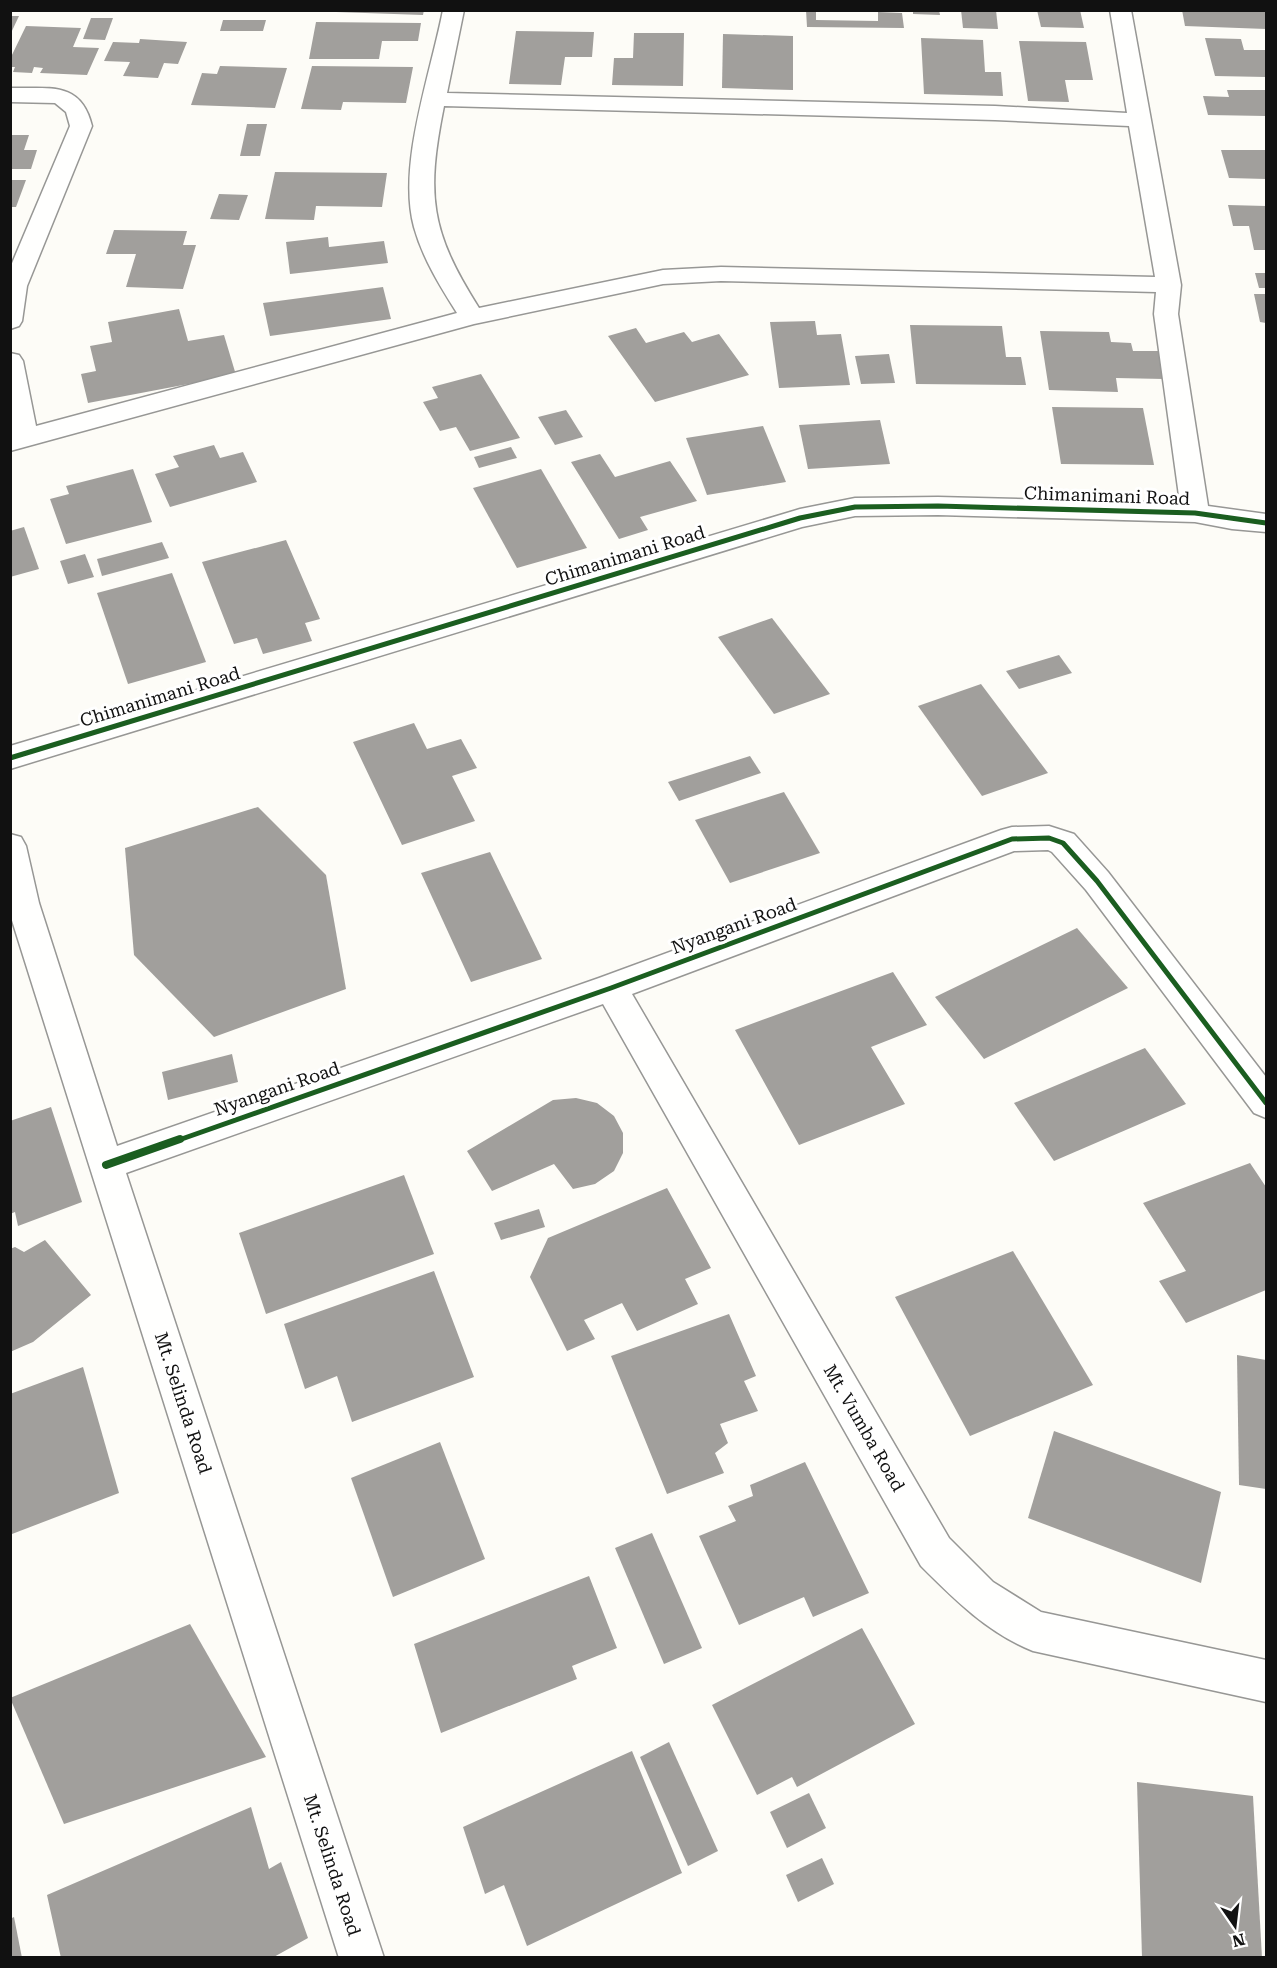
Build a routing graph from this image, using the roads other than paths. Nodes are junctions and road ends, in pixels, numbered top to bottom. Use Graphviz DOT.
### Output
graph roads {
  1 [pos="454,10"];
  2 [pos="1120,10"];
  3 [pos="10,95"];
  4 [pos="436,99"];
  5 [pos="1140,120"];
  6 [pos="1169,285"];
  7 [pos="472,317"];
  8 [pos="10,321"];
  9 [pos="10,361"];
  10 [pos="18,440"];
  11 [pos="1195,513"];
  12 [pos="1266,523"];
  13 [pos="10,758"];
  14 [pos="10,846"];
  15 [pos="611,988"];
  16 [pos="1266,1103"];
  17 [pos="106,1166"];
  18 [pos="1266,1681"];
  19 [pos="362,1958"];
  1 -- 4 [label="street"];
  2 -- 5 [label="street"];
  3 -- 8 [label="street"];
  4 -- 5 [label="street"];
  4 -- 7 [label="street"];
  5 -- 6 [label="street"];
  6 -- 7 [label="street"];
  6 -- 11 [label="street"];
  7 -- 10 [label="street"];
  9 -- 10 [label="street"];
  11 -- 12 [label="street, Chimanimani Road"];
  11 -- 13 [label="street, Chimanimani Road"];
  14 -- 17 [label="street, Mt. Selinda Road"];
  15 -- 16 [label="street, Nyangani Road"];
  15 -- 17 [label="street, Nyangani Road"];
  15 -- 18 [label="street, Mt. Vumba Road"];
  17 -- 19 [label="street, Mt. Selinda Road"];
}
